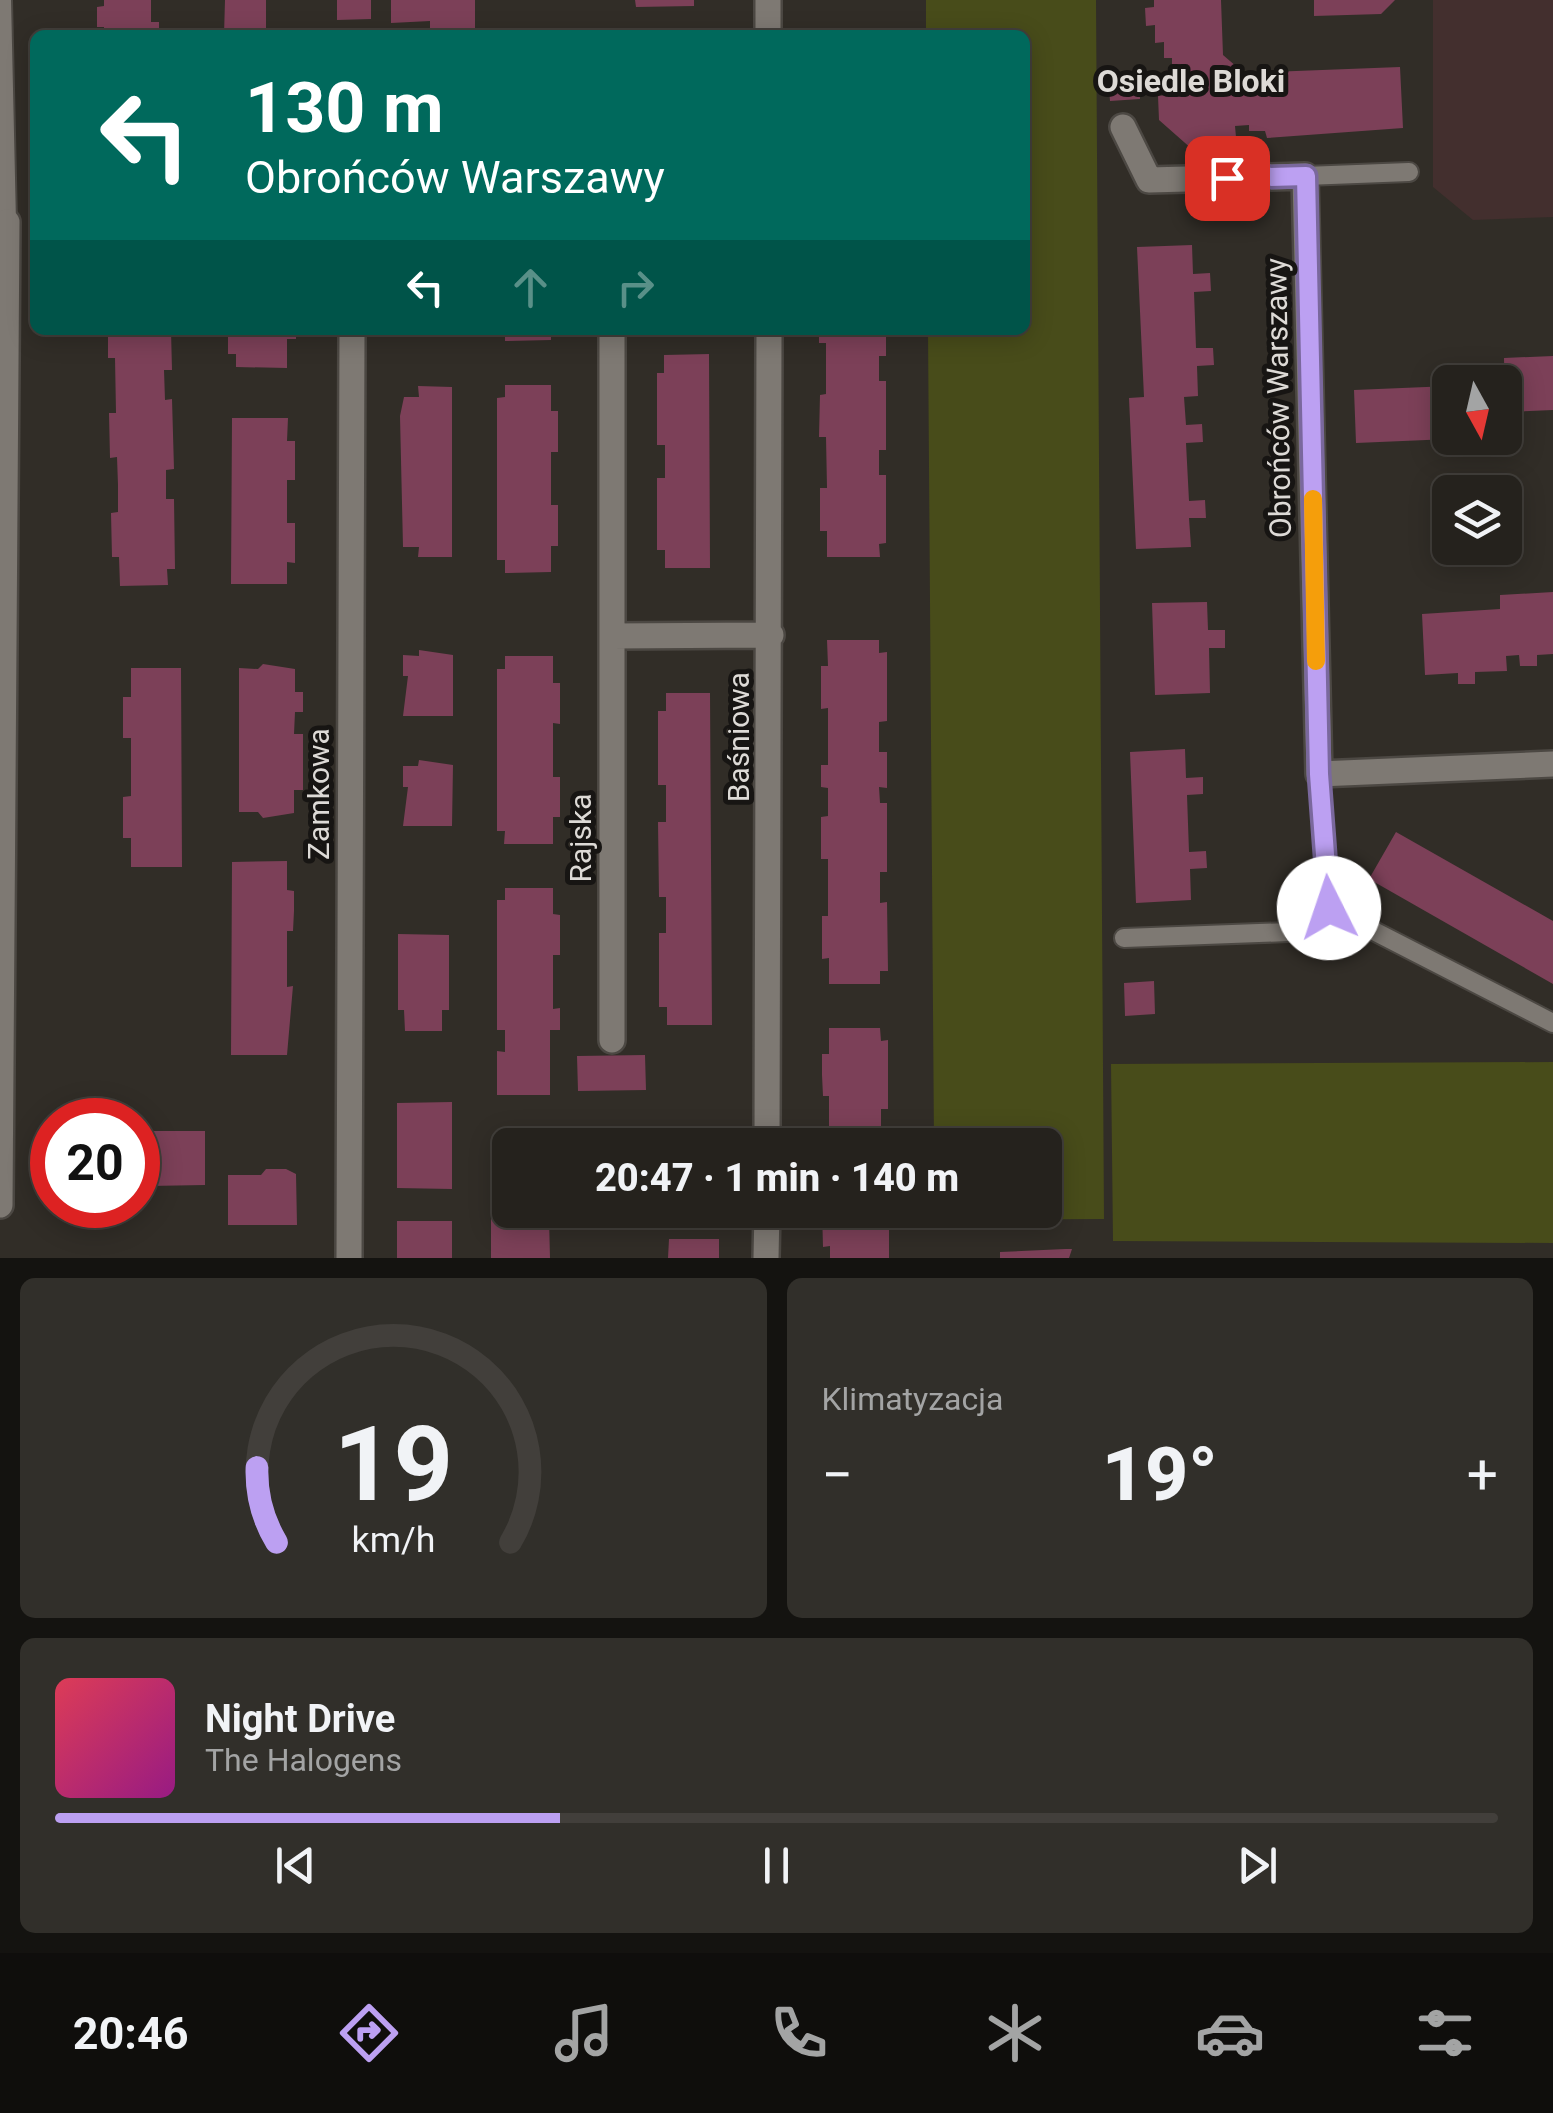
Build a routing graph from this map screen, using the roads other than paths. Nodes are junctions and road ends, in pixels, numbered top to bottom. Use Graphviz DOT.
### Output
graph roads {
  1 [pos="2,0"];
  2 [pos="768,0"];
  3 [pos="768,30"];
  4 [pos="1122,127"];
  5 [pos="1409,172"];
  6 [pos="1306,176"];
  7 [pos="7,222"];
  8 [pos="352,335"];
  9 [pos="612,335"];
  10 [pos="769,335"];
  11 [pos="771,635"];
  12 [pos="612,636"];
  13 [pos="1553,764"];
  14 [pos="1319,774"];
  15 [pos="1329,908"];
  16 [pos="1124,938"];
  17 [pos="1553,1023"];
  18 [pos="612,1040"];
  19 [pos="767,1128"];
  20 [pos="0,1205"];
  21 [pos="767,1228"];
  22 [pos="349,1258"];
  23 [pos="766,1258"];
  1 -- 7 [label="lane"];
  2 -- 3 [label="street"];
  4 -- 6 [label="street"];
  5 -- 6 [label="lane"];
  6 -- 14 [label="street, Obrońców Warszawy"];
  7 -- 20 [label="street"];
  8 -- 22 [label="street, Zamkowa"];
  9 -- 12 [label="street, Rajska"];
  10 -- 11 [label="street, Baśniowa"];
  11 -- 12 [label="street"];
  11 -- 19 [label="street, Baśniowa"];
  12 -- 18 [label="street, Rajska"];
  13 -- 14 [label="street"];
  14 -- 15 [label="lane, Obrońców Warszawy"];
  15 -- 16 [label="lane"];
  15 -- 17 [label="lane"];
  21 -- 23 [label="street"];
}
